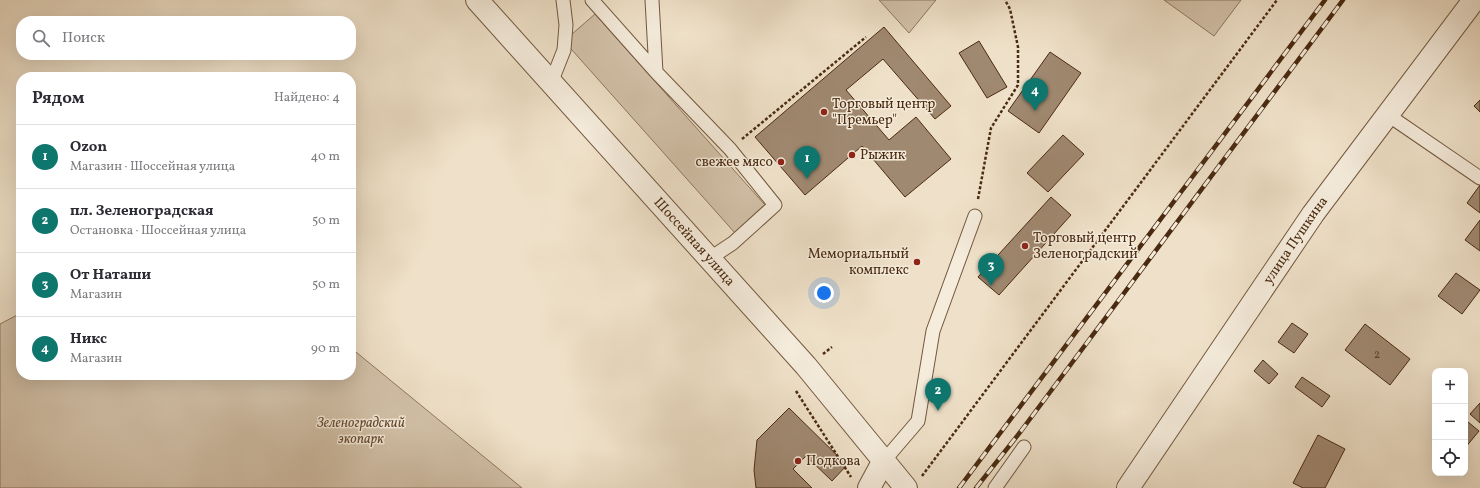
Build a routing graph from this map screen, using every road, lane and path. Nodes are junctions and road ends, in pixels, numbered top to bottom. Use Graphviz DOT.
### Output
graph roads {
  1 [pos="477,0"];
  2 [pos="563,0"];
  3 [pos="592,0"];
  4 [pos="652,0"];
  5 [pos="1005,0"];
  6 [pos="1277,0"];
  7 [pos="1474,0"];
  8 [pos="866,36"];
  9 [pos="656,72"];
  10 [pos="551,83"];
  11 [pos="1388,115"];
  12 [pos="730,149"];
  13 [pos="1480,178"];
  14 [pos="975,216"];
  15 [pos="709,259"];
  16 [pos="1024,448"];
  17 [pos="883,462"];
  18 [pos="914,483"];
  19 [pos="869,488"];
  20 [pos="995,488"];
  21 [pos="1128,488"];
  1 -- 10 [label="street, Шоссейная улица"];
  2 -- 10 [label="lane"];
  3 -- 9 [label="lane"];
  4 -- 9 [label="lane"];
  5 -- 14 [label="path"];
  6 -- 18 [label="path"];
  7 -- 11 [label="street, улица Пушкина"];
  8 -- 12 [label="path"];
  9 -- 12 [label="lane"];
  10 -- 15 [label="street, Шоссейная улица"];
  11 -- 13 [label="lane"];
  11 -- 21 [label="street, улица Пушкина"];
  12 -- 15 [label="lane"];
  14 -- 17 [label="lane"];
  15 -- 17 [label="street, Шоссейная улица"];
  16 -- 20 [label="lane"];
  17 -- 18 [label="street, Шоссейная улица"];
  17 -- 19 [label="street"];
}
